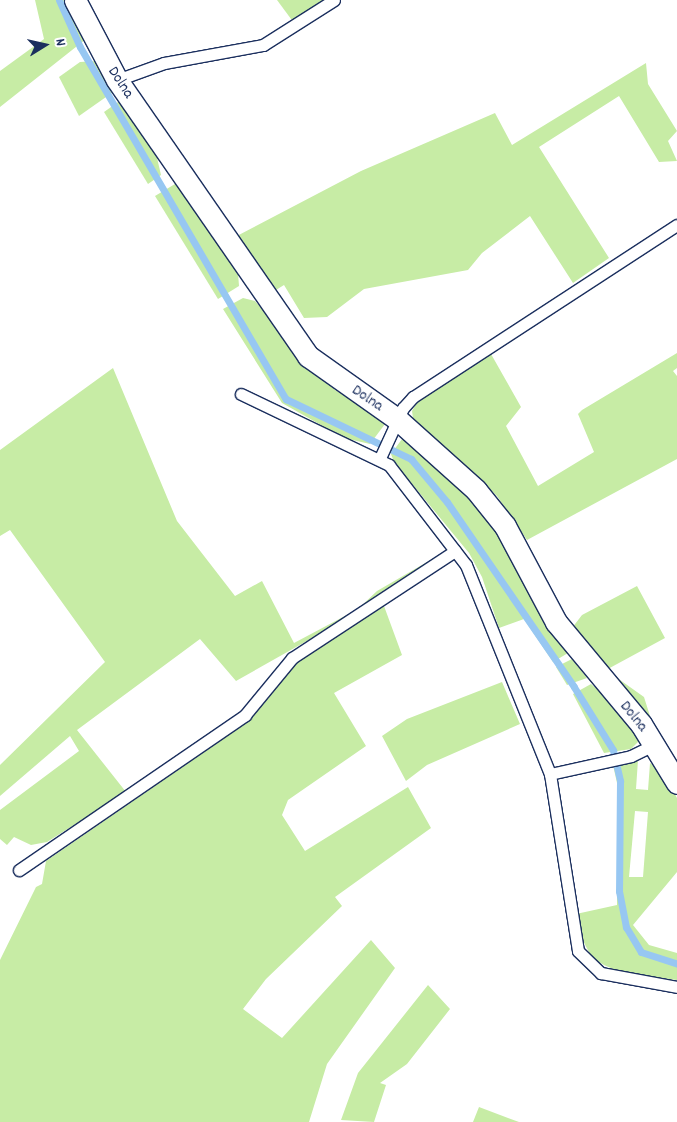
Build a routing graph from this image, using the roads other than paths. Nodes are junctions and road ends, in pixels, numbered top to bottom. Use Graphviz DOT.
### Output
graph roads {
  1 [pos="76,0"];
  2 [pos="334,0"];
  3 [pos="117,80"];
  4 [pos="677,225"];
  5 [pos="241,394"];
  6 [pos="394,425"];
  7 [pos="380,458"];
  8 [pos="455,551"];
  9 [pos="654,745"];
  10 [pos="550,774"];
  11 [pos="677,783"];
  12 [pos="19,870"];
  13 [pos="677,987"];
  1 -- 3 [label="street, Dolna"];
  2 -- 3 [label="lane"];
  3 -- 6 [label="street, Dolna"];
  4 -- 6 [label="lane"];
  5 -- 7 [label="lane"];
  6 -- 7 [label="lane"];
  6 -- 9 [label="street, Dolna"];
  7 -- 8 [label="lane"];
  8 -- 10 [label="lane"];
  8 -- 12 [label="lane"];
  9 -- 10 [label="lane"];
  9 -- 11 [label="street, Dolna"];
  10 -- 13 [label="lane"];
}
